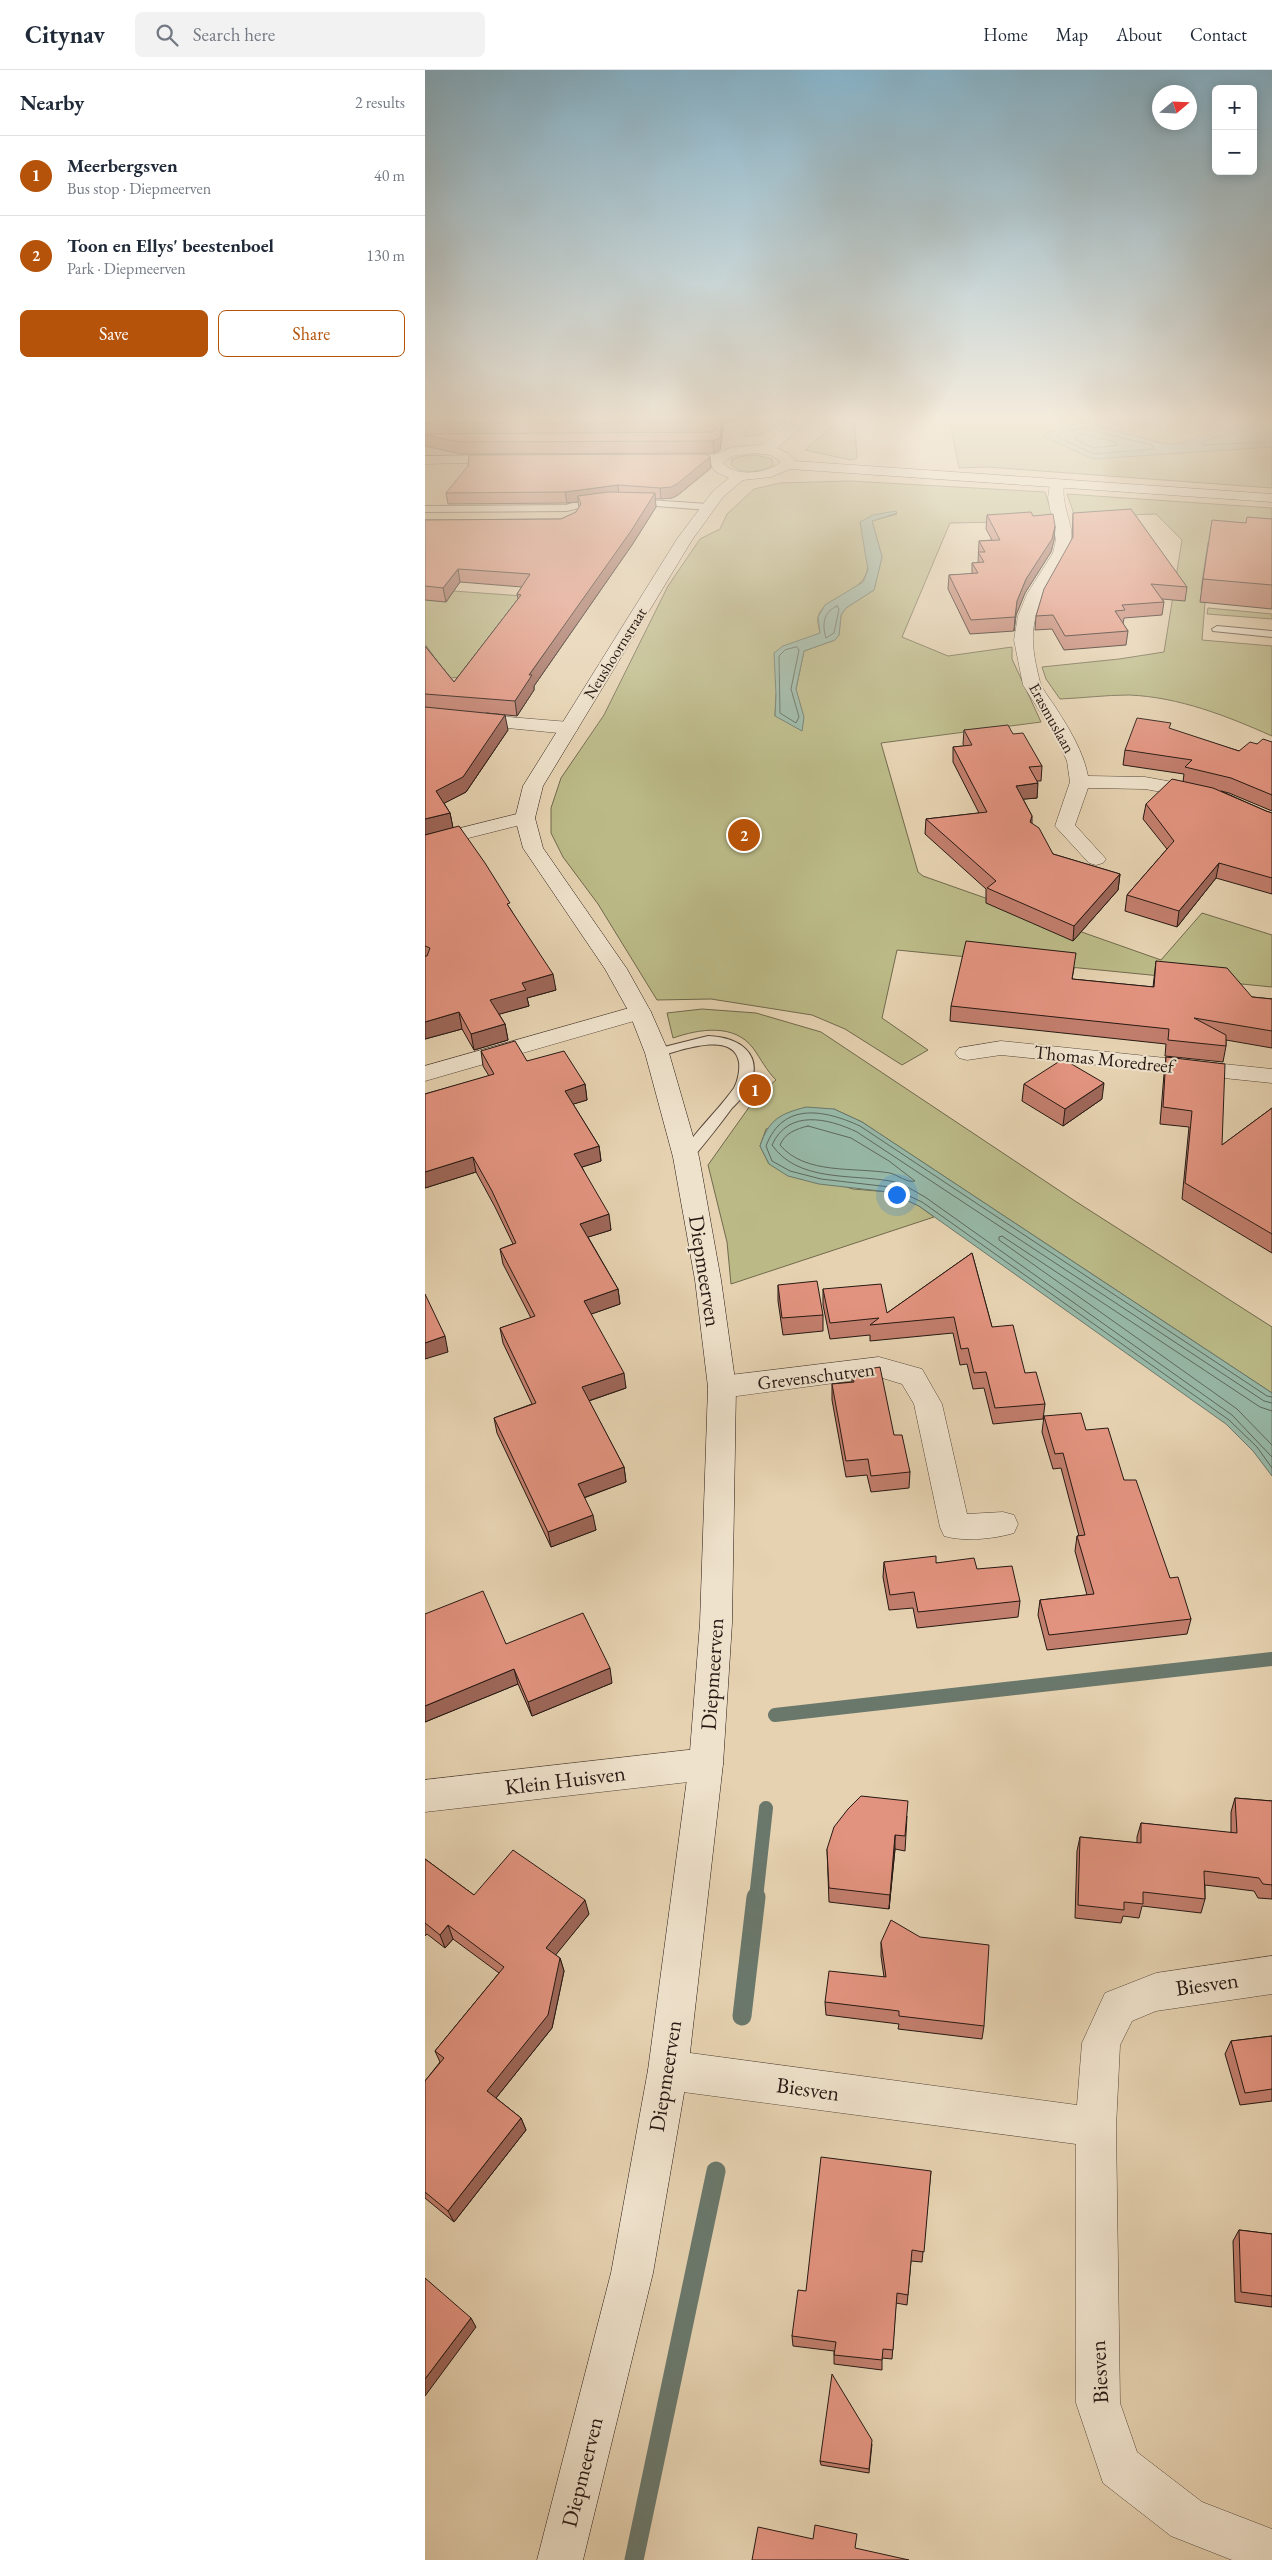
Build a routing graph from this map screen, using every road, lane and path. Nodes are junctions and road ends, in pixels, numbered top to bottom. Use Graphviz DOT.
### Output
graph roads {
  1 [pos="690,532"];
  2 [pos="1062,532"];
  3 [pos="1217,629"];
  4 [pos="1272,634"];
  5 [pos="425,715"];
  6 [pos="569,728"];
  7 [pos="1080,782"];
  8 [pos="1218,798"];
  9 [pos="525,818"];
  10 [pos="425,843"];
  11 [pos="1096,859"];
  12 [pos="640,1012"];
  13 [pos="657,1053"];
  14 [pos="967,1053"];
  15 [pos="425,1074"];
  16 [pos="1272,1076"];
  17 [pos="686,1157"];
  18 [pos="722,1387"];
  19 [pos="1003,1524"];
  20 [pos="706,1764"];
  21 [pos="425,1796"];
  22 [pos="1272,1975"];
  23 [pos="668,2070"];
  24 [pos="1096,2127"];
  25 [pos="1272,2552"];
  26 [pos="560,2560"];
  1 -- 6 [label="street, Neushoornstraat"];
  2 -- 7 [label="street, Erasmuslaan"];
  3 -- 4 [label="lane"];
  5 -- 6 [label="street"];
  6 -- 9 [label="street, Neushoornstraat"];
  7 -- 8 [label="street"];
  7 -- 11 [label="street"];
  9 -- 10 [label="street"];
  9 -- 12 [label="street, Diepmeerven"];
  12 -- 13 [label="street, Diepmeerven"];
  12 -- 15 [label="street"];
  13 -- 17 [label="street, Diepmeerven"];
  13 -- 17 [label="lane"];
  14 -- 16 [label="street, Thomas Moredreef"];
  17 -- 18 [label="street, Diepmeerven"];
  18 -- 19 [label="street, Grevenschutven"];
  18 -- 20 [label="street, Diepmeerven"];
  20 -- 21 [label="street, Klein Huisven"];
  20 -- 23 [label="street, Diepmeerven"];
  22 -- 24 [label="street, Biesven"];
  23 -- 24 [label="street, Biesven"];
  23 -- 26 [label="street, Diepmeerven"];
  24 -- 25 [label="street, Biesven"];
}
